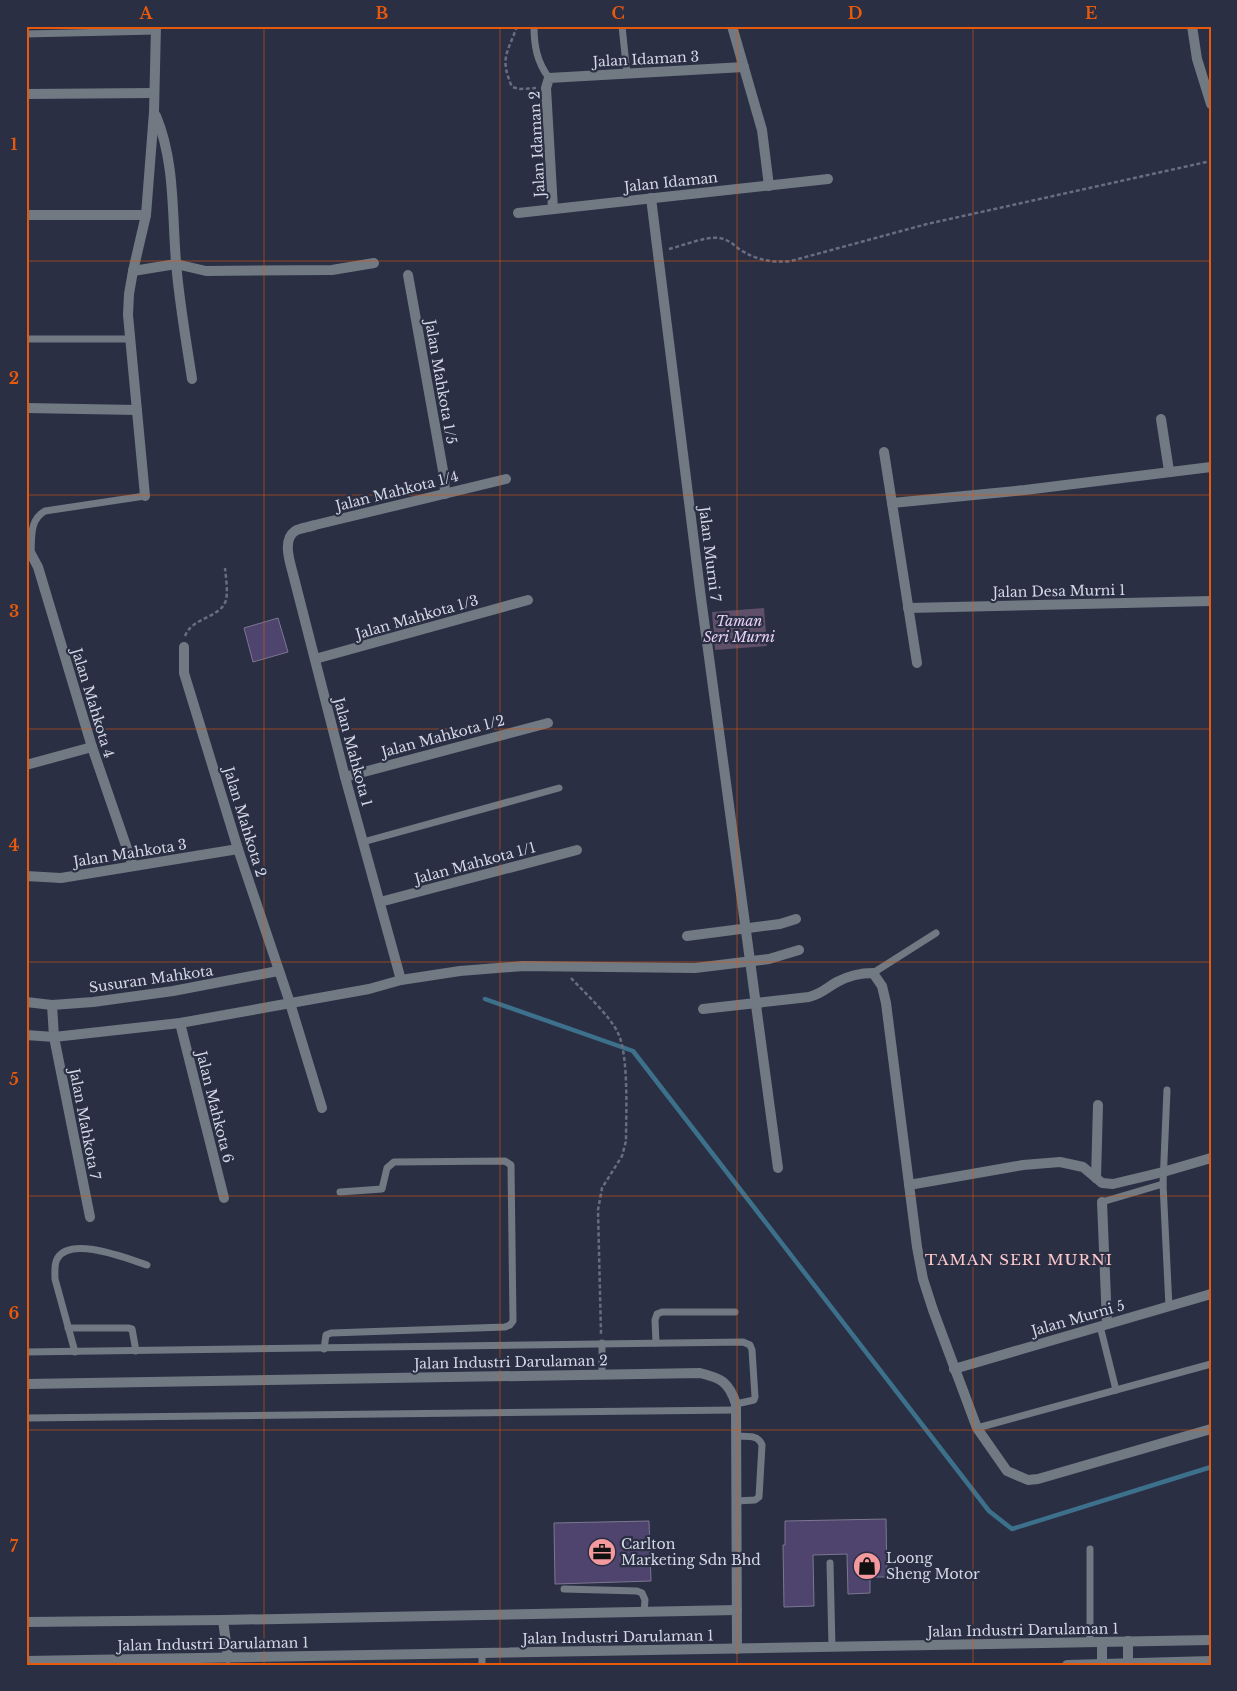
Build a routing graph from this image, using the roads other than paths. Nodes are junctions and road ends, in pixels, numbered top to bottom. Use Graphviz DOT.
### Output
graph roads {
  1 [pos="534,26"];
  2 [pos="622,26"];
  3 [pos="732,26"];
  4 [pos="1192,26"];
  5 [pos="156,29"];
  6 [pos="26,34"];
  7 [pos="744,67"];
  8 [pos="627,74"];
  9 [pos="548,83"];
  10 [pos="154,93"];
  11 [pos="26,94"];
  12 [pos="1211,104"];
  13 [pos="154,112"];
  14 [pos="828,180"];
  15 [pos="769,186"];
  16 [pos="652,198"];
  17 [pos="553,209"];
  18 [pos="518,213"];
  19 [pos="26,215"];
  20 [pos="146,216"];
  21 [pos="374,263"];
  22 [pos="176,264"];
  23 [pos="133,271"];
  24 [pos="408,275"];
  25 [pos="26,339"];
  26 [pos="130,340"];
  27 [pos="192,379"];
  28 [pos="26,408"];
  29 [pos="136,410"];
  30 [pos="1161,419"];
  31 [pos="884,452"];
  32 [pos="1211,467"];
  33 [pos="1169,471"];
  34 [pos="506,479"];
  35 [pos="445,494"];
  36 [pos="145,496"];
  37 [pos="892,503"];
  38 [pos="295,531"];
  39 [pos="29,552"];
  40 [pos="528,600"];
  41 [pos="1211,601"];
  42 [pos="908,608"];
  43 [pos="184,647"];
  44 [pos="315,659"];
  45 [pos="917,663"];
  46 [pos="548,723"];
  47 [pos="92,747"];
  48 [pos="27,764"];
  49 [pos="345,777"];
  50 [pos="559,788"];
  51 [pos="363,842"];
  52 [pos="238,849"];
  53 [pos="577,850"];
  54 [pos="133,866"];
  55 [pos="26,876"];
  56 [pos="380,902"];
  57 [pos="796,919"];
  58 [pos="746,929"];
  59 [pos="936,933"];
  60 [pos="687,936"];
  61 [pos="799,950"];
  62 [pos="750,962"];
  63 [pos="278,970"];
  64 [pos="873,973"];
  65 [pos="401,980"];
  66 [pos="26,1002"];
  67 [pos="756,1002"];
  68 [pos="290,1003"];
  69 [pos="52,1005"];
  70 [pos="703,1009"];
  71 [pos="180,1023"];
  72 [pos="26,1035"];
  73 [pos="54,1037"];
  74 [pos="1167,1090"];
  75 [pos="1098,1105"];
  76 [pos="322,1108"];
  77 [pos="1211,1158"];
  78 [pos="778,1168"];
  79 [pos="1164,1172"];
  80 [pos="1096,1178"];
  81 [pos="1163,1184"];
  82 [pos="909,1185"];
  83 [pos="340,1192"];
  84 [pos="224,1198"];
  85 [pos="1102,1202"];
  86 [pos="90,1217"];
  87 [pos="147,1265"];
  88 [pos="1211,1294"];
  89 [pos="1169,1308"];
  90 [pos="735,1312"];
  91 [pos="1104,1325"];
  92 [pos="68,1328"];
  93 [pos="602,1343"];
  94 [pos="656,1343"];
  95 [pos="324,1348"];
  96 [pos="136,1351"];
  97 [pos="26,1352"];
  98 [pos="75,1352"];
  99 [pos="1211,1364"];
  100 [pos="954,1369"];
  101 [pos="602,1375"];
  102 [pos="26,1384"];
  103 [pos="1116,1390"];
  104 [pos="736,1407"];
  105 [pos="26,1418"];
  106 [pos="977,1428"];
  107 [pos="1211,1429"];
  108 [pos="736,1436"];
  109 [pos="736,1501"];
  110 [pos="1090,1549"];
  111 [pos="830,1563"];
  112 [pos="564,1589"];
  113 [pos="737,1610"];
  114 [pos="644,1612"];
  115 [pos="222,1620"];
  116 [pos="26,1622"];
  117 [pos="1211,1640"];
  118 [pos="1090,1642"];
  119 [pos="1102,1642"];
  120 [pos="1128,1642"];
  121 [pos="832,1647"];
  122 [pos="737,1648"];
  123 [pos="482,1653"];
  124 [pos="228,1658"];
  125 [pos="26,1661"];
  126 [pos="1211,1661"];
  127 [pos="145,1662"];
  128 [pos="162,1662"];
  129 [pos="1102,1664"];
  130 [pos="1128,1664"];
  131 [pos="482,1665"];
  132 [pos="1066,1665"];
  1 -- 9 [label="lane"];
  2 -- 8 [label="lane"];
  3 -- 7 [label="street"];
  4 -- 12 [label="street"];
  5 -- 6 [label="lane"];
  5 -- 10 [label="street"];
  7 -- 8 [label="street, Jalan Idaman 3"];
  7 -- 15 [label="street"];
  8 -- 9 [label="street, Jalan Idaman 3"];
  9 -- 17 [label="street, Jalan Idaman 2"];
  10 -- 11 [label="street"];
  10 -- 13 [label="street"];
  13 -- 20 [label="street"];
  13 -- 22 [label="street"];
  14 -- 15 [label="street, Jalan Idaman"];
  15 -- 16 [label="street, Jalan Idaman"];
  16 -- 17 [label="street, Jalan Idaman"];
  16 -- 58 [label="street, Jalan Murni 7"];
  17 -- 18 [label="street, Jalan Idaman"];
  19 -- 20 [label="street"];
  20 -- 23 [label="street"];
  21 -- 22 [label="street"];
  22 -- 23 [label="street"];
  22 -- 27 [label="street"];
  23 -- 26 [label="street"];
  24 -- 35 [label="street, Jalan Mahkota 1/5"];
  25 -- 26 [label="lane"];
  26 -- 29 [label="street"];
  28 -- 29 [label="street"];
  29 -- 36 [label="street"];
  30 -- 33 [label="street"];
  31 -- 37 [label="street"];
  32 -- 33 [label="street"];
  33 -- 37 [label="street"];
  34 -- 35 [label="street, Jalan Mahkota 1/4"];
  35 -- 38 [label="street, Jalan Mahkota 1/4"];
  36 -- 39 [label="lane"];
  37 -- 42 [label="street"];
  38 -- 44 [label="street, Jalan Mahkota 1"];
  39 -- 47 [label="street, Jalan Mahkota 4"];
  40 -- 44 [label="street, Jalan Mahkota 1/3"];
  41 -- 42 [label="street, Jalan Desa Murni 1"];
  42 -- 45 [label="street"];
  43 -- 52 [label="street, Jalan Mahkota 2"];
  44 -- 49 [label="street, Jalan Mahkota 1"];
  46 -- 49 [label="street, Jalan Mahkota 1/2"];
  47 -- 48 [label="street"];
  47 -- 54 [label="street, Jalan Mahkota 4"];
  49 -- 51 [label="street, Jalan Mahkota 1"];
  50 -- 51 [label="lane"];
  51 -- 56 [label="street, Jalan Mahkota 1"];
  52 -- 54 [label="street, Jalan Mahkota 3"];
  52 -- 63 [label="street, Jalan Mahkota 2"];
  53 -- 56 [label="street, Jalan Mahkota 1/1"];
  54 -- 55 [label="street, Jalan Mahkota 3"];
  56 -- 65 [label="street, Jalan Mahkota 1"];
  57 -- 58 [label="street"];
  58 -- 60 [label="street"];
  58 -- 62 [label="street, Jalan Murni 7"];
  59 -- 64 [label="lane"];
  61 -- 62 [label="street"];
  62 -- 65 [label="street"];
  62 -- 67 [label="street, Jalan Murni 7"];
  63 -- 68 [label="street, Jalan Mahkota 2"];
  63 -- 69 [label="street, Susuran Mahkota"];
  64 -- 67 [label="street"];
  64 -- 82 [label="street"];
  65 -- 68 [label="street"];
  66 -- 69 [label="street, Susuran Mahkota"];
  67 -- 70 [label="street"];
  67 -- 78 [label="street, Jalan Murni 7"];
  68 -- 71 [label="street"];
  68 -- 76 [label="street, Jalan Mahkota 2"];
  69 -- 73 [label="street, Jalan Mahkota 7"];
  71 -- 73 [label="street"];
  71 -- 84 [label="street, Jalan Mahkota 6"];
  72 -- 73 [label="street"];
  73 -- 86 [label="street, Jalan Mahkota 7"];
  74 -- 79 [label="lane"];
  75 -- 80 [label="street"];
  77 -- 79 [label="street"];
  79 -- 80 [label="street"];
  79 -- 81 [label="lane"];
  80 -- 82 [label="street"];
  81 -- 85 [label="lane"];
  81 -- 89 [label="lane"];
  82 -- 100 [label="street"];
  83 -- 95 [label="lane"];
  85 -- 91 [label="street"];
  87 -- 92 [label="lane"];
  88 -- 89 [label="street, Jalan Murni 5"];
  89 -- 91 [label="street, Jalan Murni 5"];
  90 -- 94 [label="lane"];
  91 -- 100 [label="street, Jalan Murni 5"];
  91 -- 103 [label="lane"];
  92 -- 96 [label="lane"];
  92 -- 98 [label="lane"];
  93 -- 94 [label="lane"];
  93 -- 95 [label="lane"];
  93 -- 101 [label="lane"];
  94 -- 104 [label="lane"];
  95 -- 96 [label="lane"];
  96 -- 98 [label="lane"];
  97 -- 98 [label="lane"];
  99 -- 103 [label="lane"];
  100 -- 106 [label="street"];
  101 -- 102 [label="street, Jalan Industri Darulaman 2"];
  101 -- 104 [label="street, Jalan Industri Darulaman 2"];
  103 -- 106 [label="lane"];
  104 -- 105 [label="lane"];
  104 -- 108 [label="street, Jalan Industri Darulaman 2"];
  106 -- 107 [label="street"];
  108 -- 109 [label="street, Jalan Industri Darulaman 2"];
  108 -- 109 [label="lane"];
  109 -- 113 [label="street, Jalan Industri Darulaman 2"];
  110 -- 118 [label="lane"];
  111 -- 121 [label="lane"];
  112 -- 114 [label="lane"];
  113 -- 114 [label="street"];
  113 -- 122 [label="street, Jalan Industri Darulaman 2"];
  114 -- 115 [label="street"];
  115 -- 116 [label="street"];
  115 -- 124 [label="street"];
  117 -- 120 [label="street, Jalan Industri Darulaman 1"];
  118 -- 119 [label="street, Jalan Industri Darulaman 1"];
  118 -- 121 [label="street, Jalan Industri Darulaman 1"];
  119 -- 120 [label="street, Jalan Industri Darulaman 1"];
  119 -- 129 [label="street"];
  120 -- 130 [label="street"];
  121 -- 122 [label="street, Jalan Industri Darulaman 1"];
  122 -- 123 [label="street, Jalan Industri Darulaman 1"];
  123 -- 124 [label="street, Jalan Industri Darulaman 1"];
  123 -- 131 [label="lane"];
  124 -- 128 [label="street, Jalan Industri Darulaman 1"];
  125 -- 127 [label="street, Jalan Industri Darulaman 1"];
  126 -- 130 [label="street"];
  127 -- 128 [label="street, Jalan Industri Darulaman 1"];
  129 -- 130 [label="street"];
  129 -- 132 [label="street"];
}
